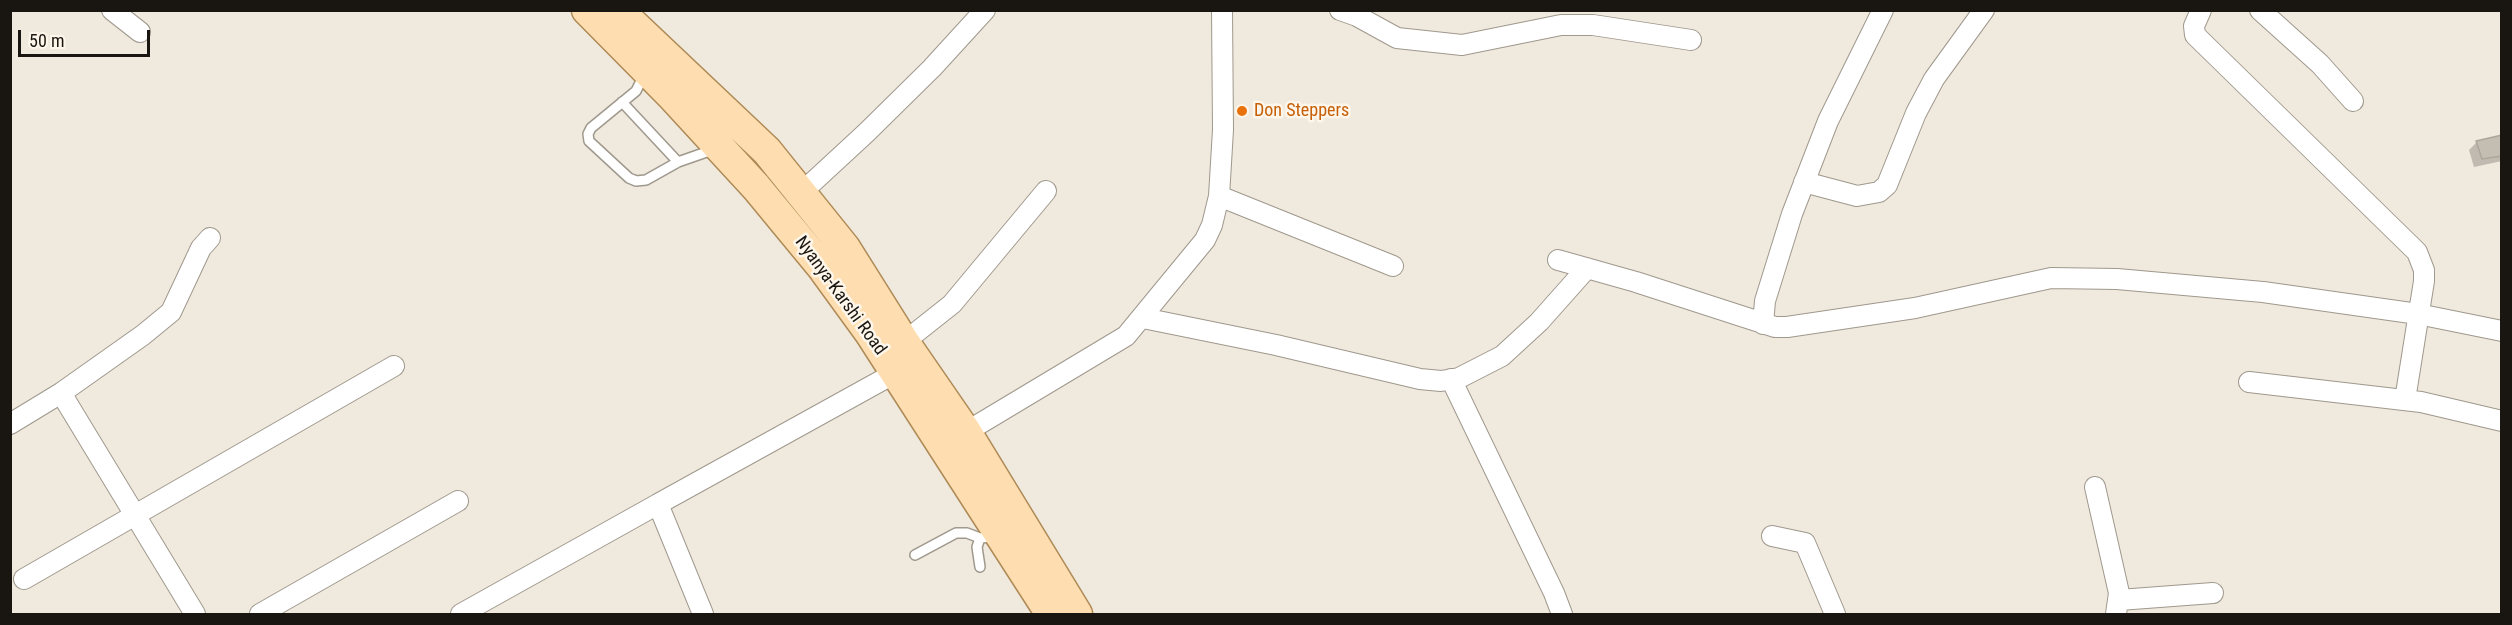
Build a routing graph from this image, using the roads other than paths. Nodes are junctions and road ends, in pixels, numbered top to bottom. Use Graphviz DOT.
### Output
graph roads {
  1 [pos="112,10"];
  2 [pos="586,10"];
  3 [pos="618,10"];
  4 [pos="985,10"];
  5 [pos="1222,10"];
  6 [pos="1340,10"];
  7 [pos="1883,10"];
  8 [pos="1984,10"];
  9 [pos="2202,10"];
  10 [pos="2260,10"];
  11 [pos="1588,18"];
  12 [pos="140,32"];
  13 [pos="1691,40"];
  14 [pos="646,70"];
  15 [pos="2353,101"];
  16 [pos="622,102"];
  17 [pos="720,147"];
  18 [pos="678,162"];
  19 [pos="1804,182"];
  20 [pos="1046,191"];
  21 [pos="801,193"];
  22 [pos="1219,196"];
  23 [pos="210,238"];
  24 [pos="1558,260"];
  25 [pos="1393,266"];
  26 [pos="1587,268"];
  27 [pos="2418,314"];
  28 [pos="1143,318"];
  29 [pos="1763,324"];
  30 [pos="2502,331"];
  31 [pos="904,342"];
  32 [pos="394,366"];
  33 [pos="895,373"];
  34 [pos="1451,379"];
  35 [pos="2249,382"];
  36 [pos="61,393"];
  37 [pos="2406,400"];
  38 [pos="2502,421"];
  39 [pos="10,424"];
  40 [pos="966,432"];
  41 [pos="2095,487"];
  42 [pos="458,501"];
  43 [pos="658,504"];
  44 [pos="135,516"];
  45 [pos="1772,536"];
  46 [pos="990,537"];
  47 [pos="915,555"];
  48 [pos="980,567"];
  49 [pos="24,579"];
  50 [pos="2212,593"];
  51 [pos="2118,607"];
  52 [pos="195,615"];
  53 [pos="260,615"];
  54 [pos="461,615"];
  55 [pos="703,615"];
  56 [pos="1051,615"];
  57 [pos="1077,615"];
  58 [pos="1562,615"];
  59 [pos="1835,615"];
  1 -- 12 [label="street"];
  2 -- 14 [label="main road, Nyanya-Karshi Road"];
  3 -- 21 [label="main road, Nyanya-Karshi Road"];
  4 -- 21 [label="street"];
  5 -- 22 [label="street"];
  6 -- 11 [label="street"];
  7 -- 19 [label="street"];
  8 -- 19 [label="street"];
  9 -- 27 [label="street"];
  10 -- 15 [label="street"];
  11 -- 13 [label="street"];
  14 -- 16 [label="lane"];
  14 -- 17 [label="main road, Nyanya-Karshi Road"];
  16 -- 18 [label="lane"];
  16 -- 18 [label="lane"];
  17 -- 18 [label="lane"];
  17 -- 33 [label="main road, Nyanya-Karshi Road"];
  19 -- 29 [label="street"];
  20 -- 31 [label="street"];
  21 -- 31 [label="main road, Nyanya-Karshi Road"];
  22 -- 25 [label="street"];
  22 -- 28 [label="street"];
  23 -- 36 [label="street"];
  24 -- 26 [label="street"];
  26 -- 29 [label="street"];
  26 -- 34 [label="street"];
  27 -- 29 [label="street"];
  27 -- 30 [label="street"];
  27 -- 37 [label="street"];
  28 -- 34 [label="street"];
  28 -- 40 [label="street"];
  31 -- 40 [label="main road, Nyanya-Karshi Road"];
  32 -- 44 [label="street"];
  33 -- 43 [label="street"];
  33 -- 46 [label="main road, Nyanya-Karshi Road"];
  34 -- 58 [label="street"];
  35 -- 37 [label="street"];
  36 -- 39 [label="street"];
  36 -- 44 [label="street"];
  37 -- 38 [label="street"];
  40 -- 57 [label="main road, Nyanya-Karshi Road"];
  41 -- 51 [label="street"];
  42 -- 53 [label="street"];
  43 -- 54 [label="street"];
  43 -- 55 [label="street"];
  44 -- 49 [label="street"];
  44 -- 52 [label="street"];
  45 -- 59 [label="street"];
  46 -- 47 [label="lane"];
  46 -- 48 [label="lane"];
  46 -- 56 [label="main road, Nyanya-Karshi Road"];
  50 -- 51 [label="street"];
}
